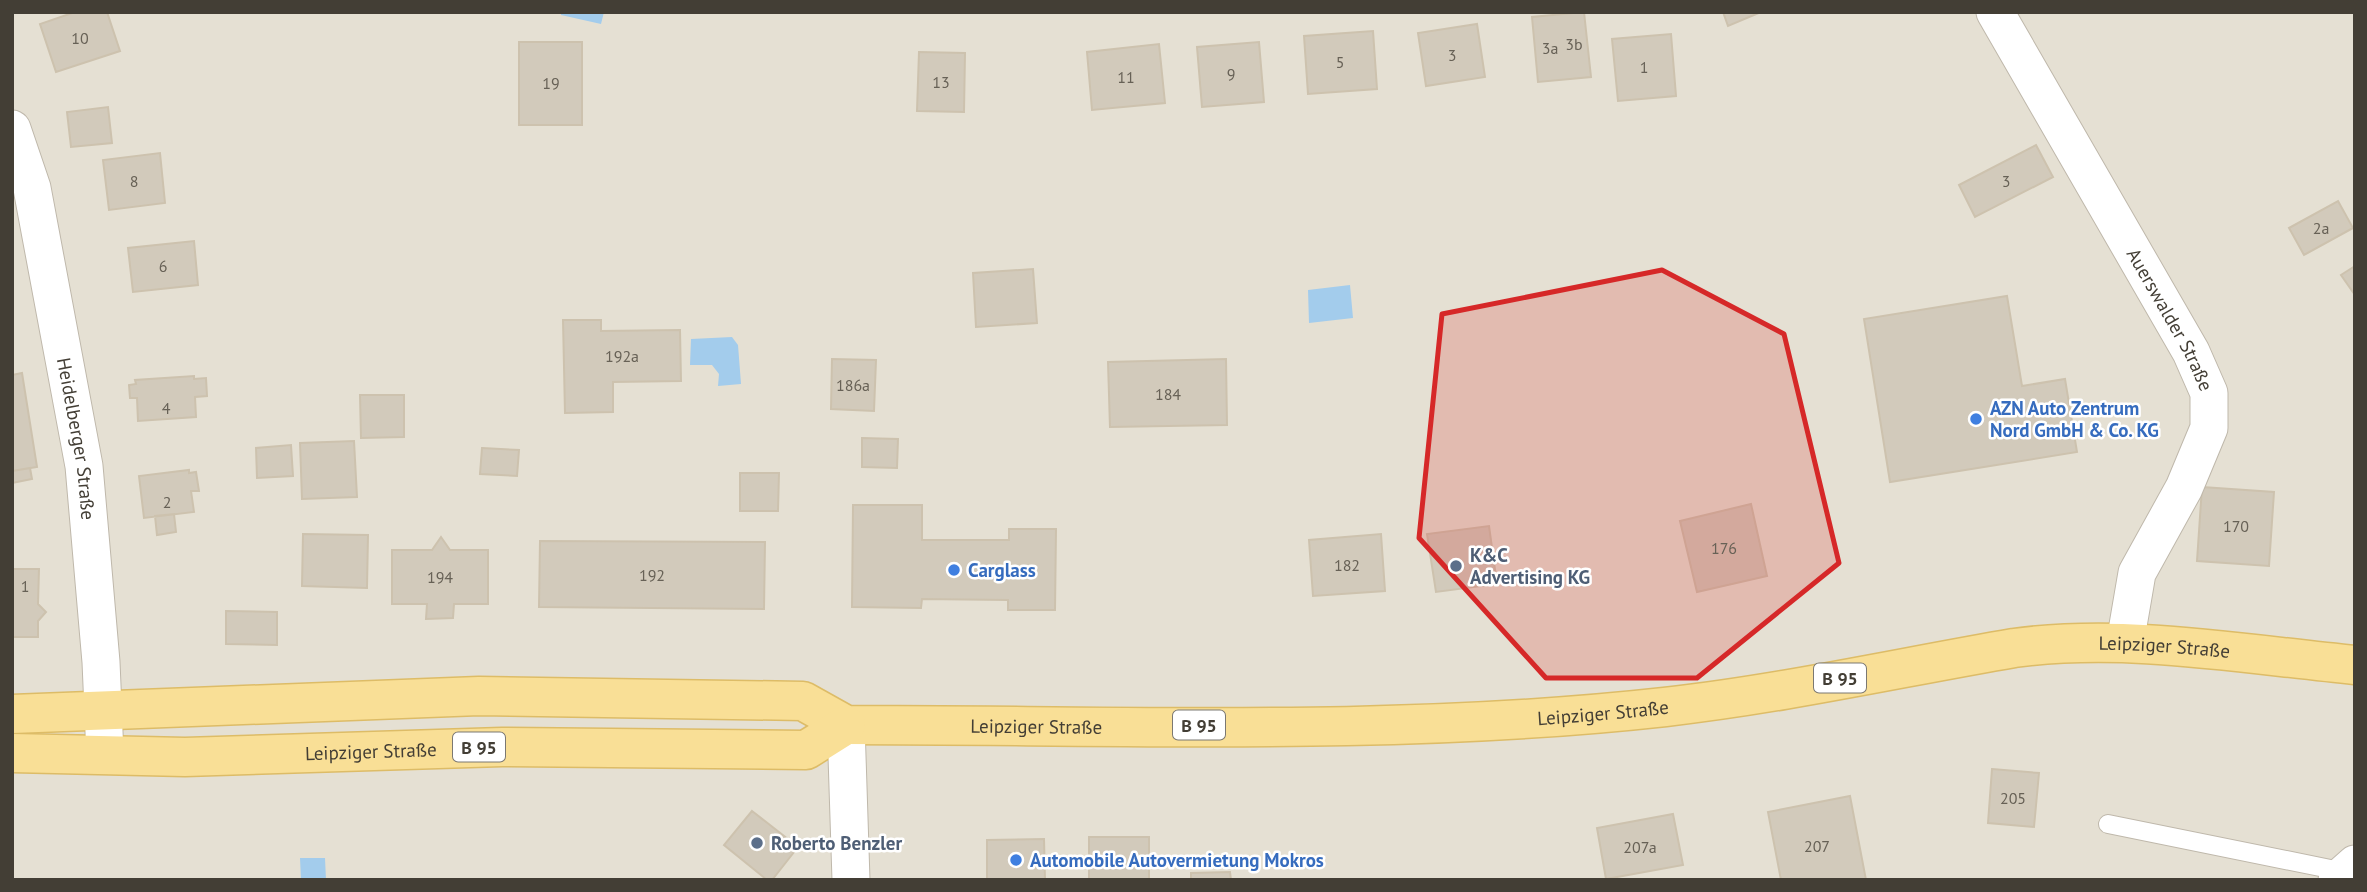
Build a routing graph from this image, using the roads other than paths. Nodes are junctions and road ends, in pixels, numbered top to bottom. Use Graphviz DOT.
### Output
graph roads {
  1 [pos="1995,12"];
  2 [pos="12,129"];
  3 [pos="2125,643"];
  4 [pos="2355,665"];
  5 [pos="104,711"];
  6 [pos="12,715"];
  7 [pos="846,725"];
  8 [pos="12,753"];
  9 [pos="105,755"];
  10 [pos="2108,824"];
  11 [pos="2346,872"];
  12 [pos="851,880"];
  1 -- 3 [label="street, Auerswalder Straße"];
  2 -- 5 [label="street, Heidelberger Straße"];
  3 -- 4 [label="main road, Leipziger Straße / B 95"];
  3 -- 7 [label="main road, Leipziger Straße / B 95"];
  5 -- 6 [label="main road, Leipziger Straße / B 95"];
  5 -- 7 [label="main road, Leipziger Straße / B 95"];
  5 -- 9 [label="street, Heidelberger Straße"];
  7 -- 9 [label="main road, Leipziger Straße / B 95"];
  7 -- 12 [label="street"];
  8 -- 9 [label="main road, Leipziger Straße / B 95"];
  10 -- 11 [label="lane"];
}
